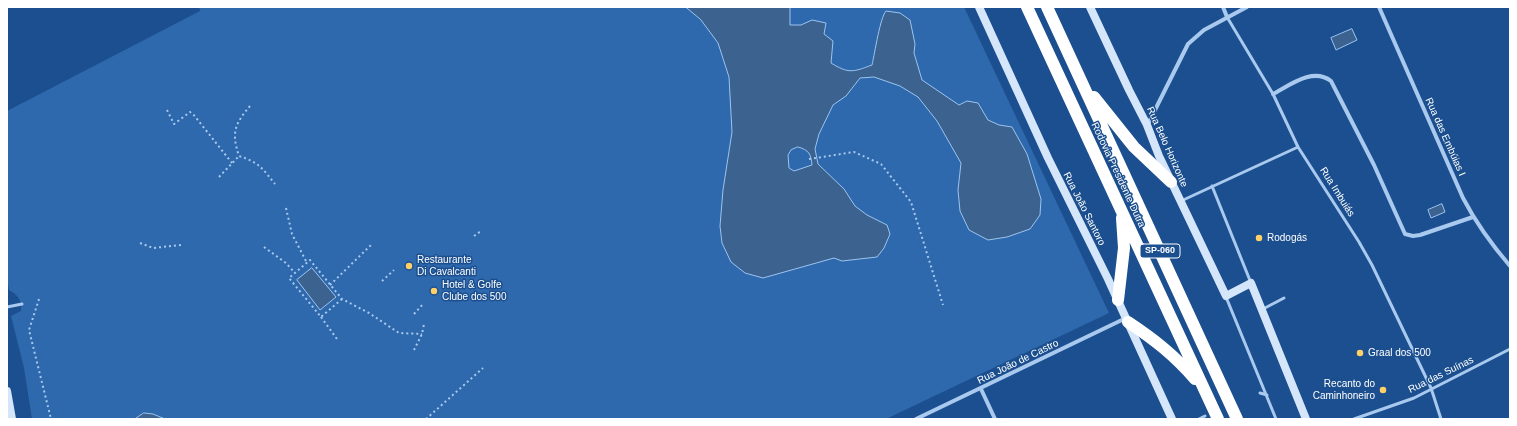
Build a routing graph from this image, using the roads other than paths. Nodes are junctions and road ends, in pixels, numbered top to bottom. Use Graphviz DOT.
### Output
graph roads {
  1 [pos="979,7"];
  2 [pos="1027,7"];
  3 [pos="1047,7"];
  4 [pos="1090,7"];
  5 [pos="1223,7"];
  6 [pos="1247,7"];
  7 [pos="1379,7"];
  8 [pos="1227,17"];
  9 [pos="1083,84"];
  10 [pos="1273,94"];
  11 [pos="1147,125"];
  12 [pos="1298,147"];
  13 [pos="1171,182"];
  14 [pos="1212,186"];
  15 [pos="1181,201"];
  16 [pos="1121,209"];
  17 [pos="1473,217"];
  18 [pos="1510,266"];
  19 [pos="1251,283"];
  20 [pos="1226,296"];
  21 [pos="1284,298"];
  22 [pos="1118,300"];
  23 [pos="22,304"];
  24 [pos="7,306"];
  25 [pos="1261,310"];
  26 [pos="1127,320"];
  27 [pos="1510,349"];
  28 [pos="1431,388"];
  29 [pos="981,389"];
  30 [pos="1204,390"];
  31 [pos="7,391"];
  32 [pos="1260,393"];
  33 [pos="1267,396"];
  34 [pos="1205,416"];
  35 [pos="12,419"];
  36 [pos="916,419"];
  37 [pos="995,419"];
  38 [pos="1172,419"];
  39 [pos="1199,419"];
  40 [pos="1218,419"];
  41 [pos="1237,419"];
  42 [pos="1276,419"];
  43 [pos="1306,419"];
  44 [pos="1354,419"];
  45 [pos="1441,419"];
  1 -- 22 [label="street, Rua João Santoro"];
  2 -- 16 [label="highway, Rodovia Presidente Dutra / SP-060"];
  3 -- 9 [label="highway, Rodovia Presidente Dutra / SP-060"];
  4 -- 11 [label="street, Rua Belo Horizonte"];
  5 -- 8 [label="street, Rua Imbuiás"];
  6 -- 8 [label="street"];
  7 -- 17 [label="street, Rua das Embúias I"];
  8 -- 10 [label="lane, Rua Imbuiás"];
  8 -- 11 [label="street"];
  9 -- 13 [label="highway"];
  9 -- 41 [label="highway, Rodovia Presidente Dutra / SP-060"];
  10 -- 12 [label="lane, Rua Imbuiás"];
  10 -- 17 [label="street"];
  11 -- 13 [label="street, Rua Belo Horizonte"];
  12 -- 14 [label="lane"];
  12 -- 28 [label="lane, Rua Imbuiás"];
  13 -- 15 [label="street, Rua Belo Horizonte"];
  14 -- 15 [label="lane"];
  14 -- 19 [label="lane"];
  15 -- 20 [label="street, Rua Belo Horizonte"];
  16 -- 22 [label="highway"];
  16 -- 30 [label="highway, Rodovia Presidente Dutra / SP-060"];
  17 -- 18 [label="street, Rua das Embúias I"];
  19 -- 20 [label="street"];
  19 -- 25 [label="street"];
  20 -- 33 [label="lane"];
  21 -- 25 [label="lane"];
  22 -- 26 [label="street, Rua João Santoro"];
  23 -- 24 [label="lane"];
  25 -- 43 [label="street"];
  26 -- 29 [label="street, Rua João de Castro"];
  26 -- 30 [label="highway"];
  26 -- 38 [label="street, Rua João Santoro"];
  27 -- 28 [label="lane, Rua das Suínas"];
  28 -- 44 [label="lane, Rua das Suínas"];
  28 -- 45 [label="lane, Rua Imbuiás"];
  29 -- 36 [label="street, Rua João de Castro"];
  29 -- 37 [label="street"];
  30 -- 40 [label="highway, Rodovia Presidente Dutra / SP-060"];
  31 -- 35 [label="street"];
  32 -- 33 [label="lane"];
  33 -- 42 [label="lane"];
  34 -- 39 [label="lane"];
}
